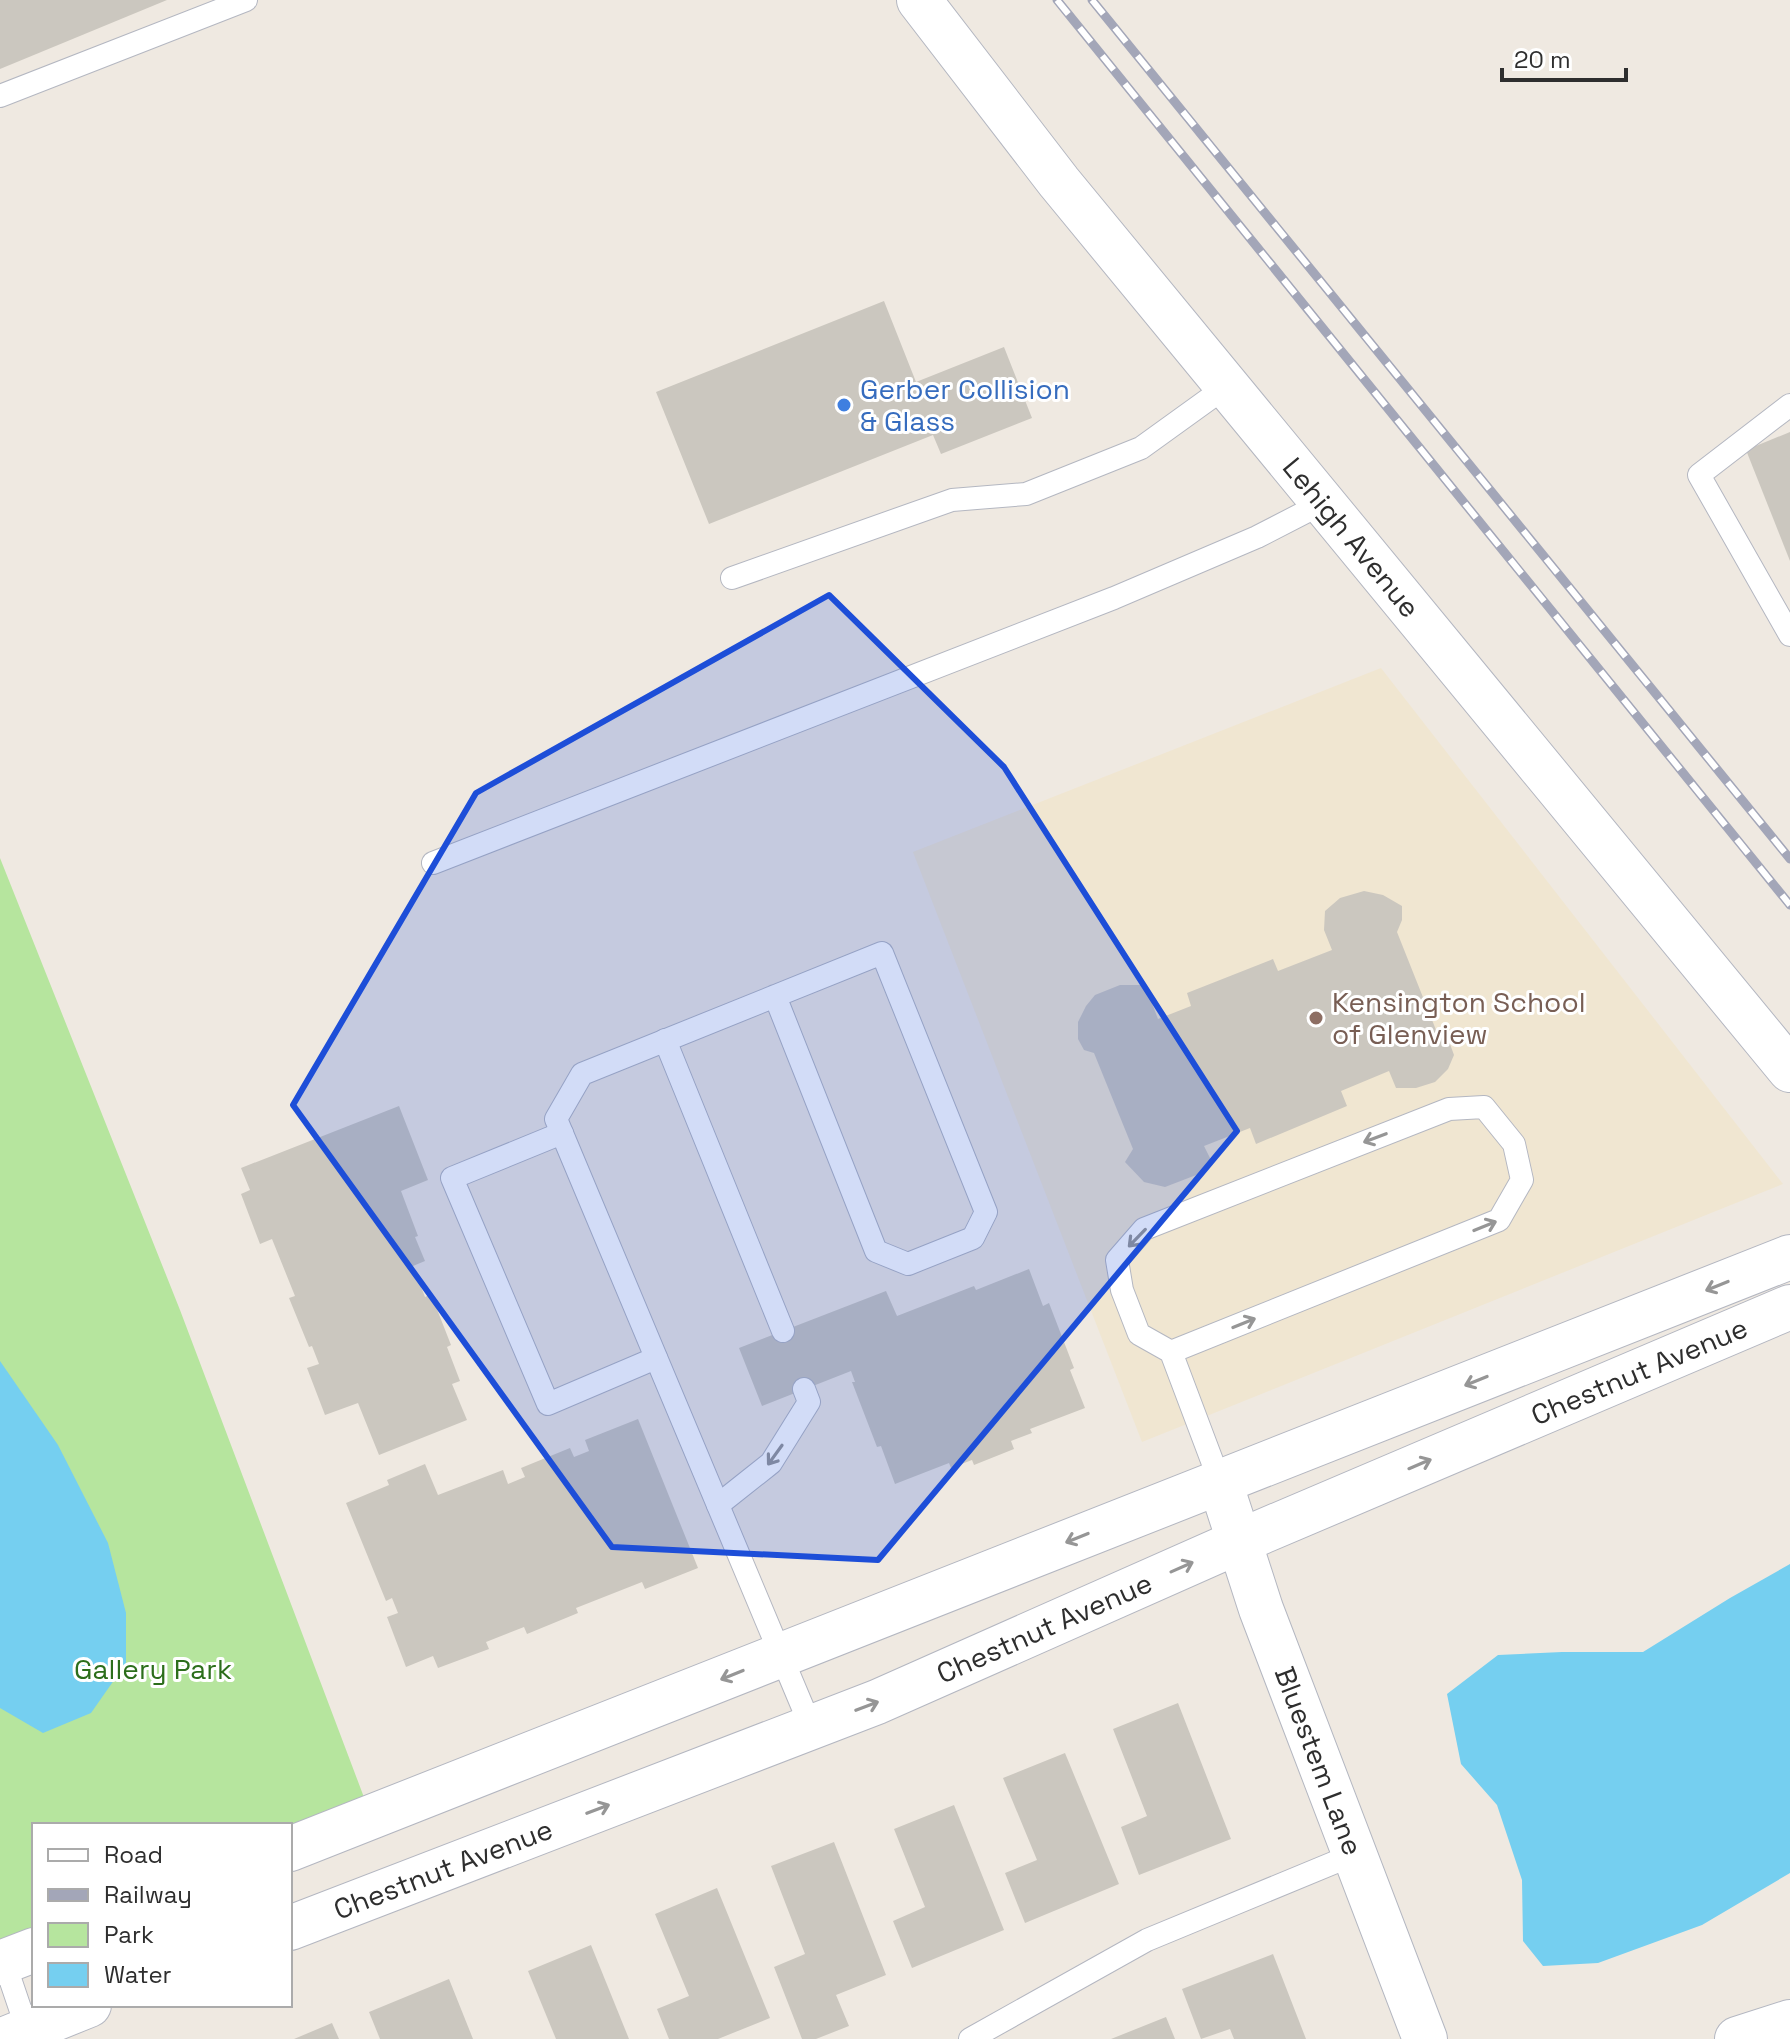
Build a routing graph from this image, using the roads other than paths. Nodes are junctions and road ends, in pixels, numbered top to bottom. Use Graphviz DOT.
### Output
graph roads {
  1 [pos="246,0"];
  2 [pos="919,0"];
  3 [pos="0,96"];
  4 [pos="1227,386"];
  5 [pos="1790,405"];
  6 [pos="1325,502"];
  7 [pos="732,578"];
  8 [pos="1789,635"];
  9 [pos="433,863"];
  10 [pos="775,996"];
  11 [pos="665,1040"];
  12 [pos="1790,1070"];
  13 [pos="562,1133"];
  14 [pos="1790,1257"];
  15 [pos="1790,1307"];
  16 [pos="783,1331"];
  17 [pos="1171,1352"];
  18 [pos="656,1358"];
  19 [pos="804,1389"];
  20 [pos="1220,1482"];
  21 [pos="718,1505"];
  22 [pos="1238,1542"];
  23 [pos="781,1656"];
  24 [pos="811,1727"];
  25 [pos="292,1848"];
  26 [pos="1355,1854"];
  27 [pos="292,1927"];
  28 [pos="10,1956"];
  29 [pos="84,2007"];
  30 [pos="16,2034"];
  31 [pos="970,2039"];
  32 [pos="1425,2039"];
  1 -- 3 [label="lane"];
  2 -- 4 [label="street, Lehigh Avenue"];
  4 -- 6 [label="street, Lehigh Avenue"];
  4 -- 7 [label="lane"];
  5 -- 8 [label="lane"];
  6 -- 9 [label="lane"];
  6 -- 12 [label="street, Lehigh Avenue"];
  10 -- 10 [label="lane"];
  10 -- 11 [label="lane"];
  11 -- 13 [label="lane"];
  11 -- 16 [label="lane"];
  13 -- 18 [label="lane"];
  13 -- 18 [label="lane"];
  14 -- 20 [label="street, Chestnut Avenue, one-way"];
  22 -- 15 [label="street, Chestnut Avenue, one-way"];
  17 -- 17 [label="lane, one-way"];
  17 -- 20 [label="lane"];
  18 -- 21 [label="lane"];
  19 -- 21 [label="lane, one-way"];
  20 -- 22 [label="street, Bluestem Lane"];
  20 -- 23 [label="street, Chestnut Avenue, one-way"];
  21 -- 23 [label="lane"];
  24 -- 22 [label="street, Chestnut Avenue, one-way"];
  22 -- 26 [label="street, Bluestem Lane"];
  23 -- 24 [label="lane"];
  23 -- 25 [label="street, Chestnut Avenue, one-way"];
  27 -- 24 [label="street, Chestnut Avenue, one-way"];
  26 -- 31 [label="lane"];
  26 -- 32 [label="street, Bluestem Lane"];
  28 -- 30 [label="lane"];
  29 -- 30 [label="street"];
}
